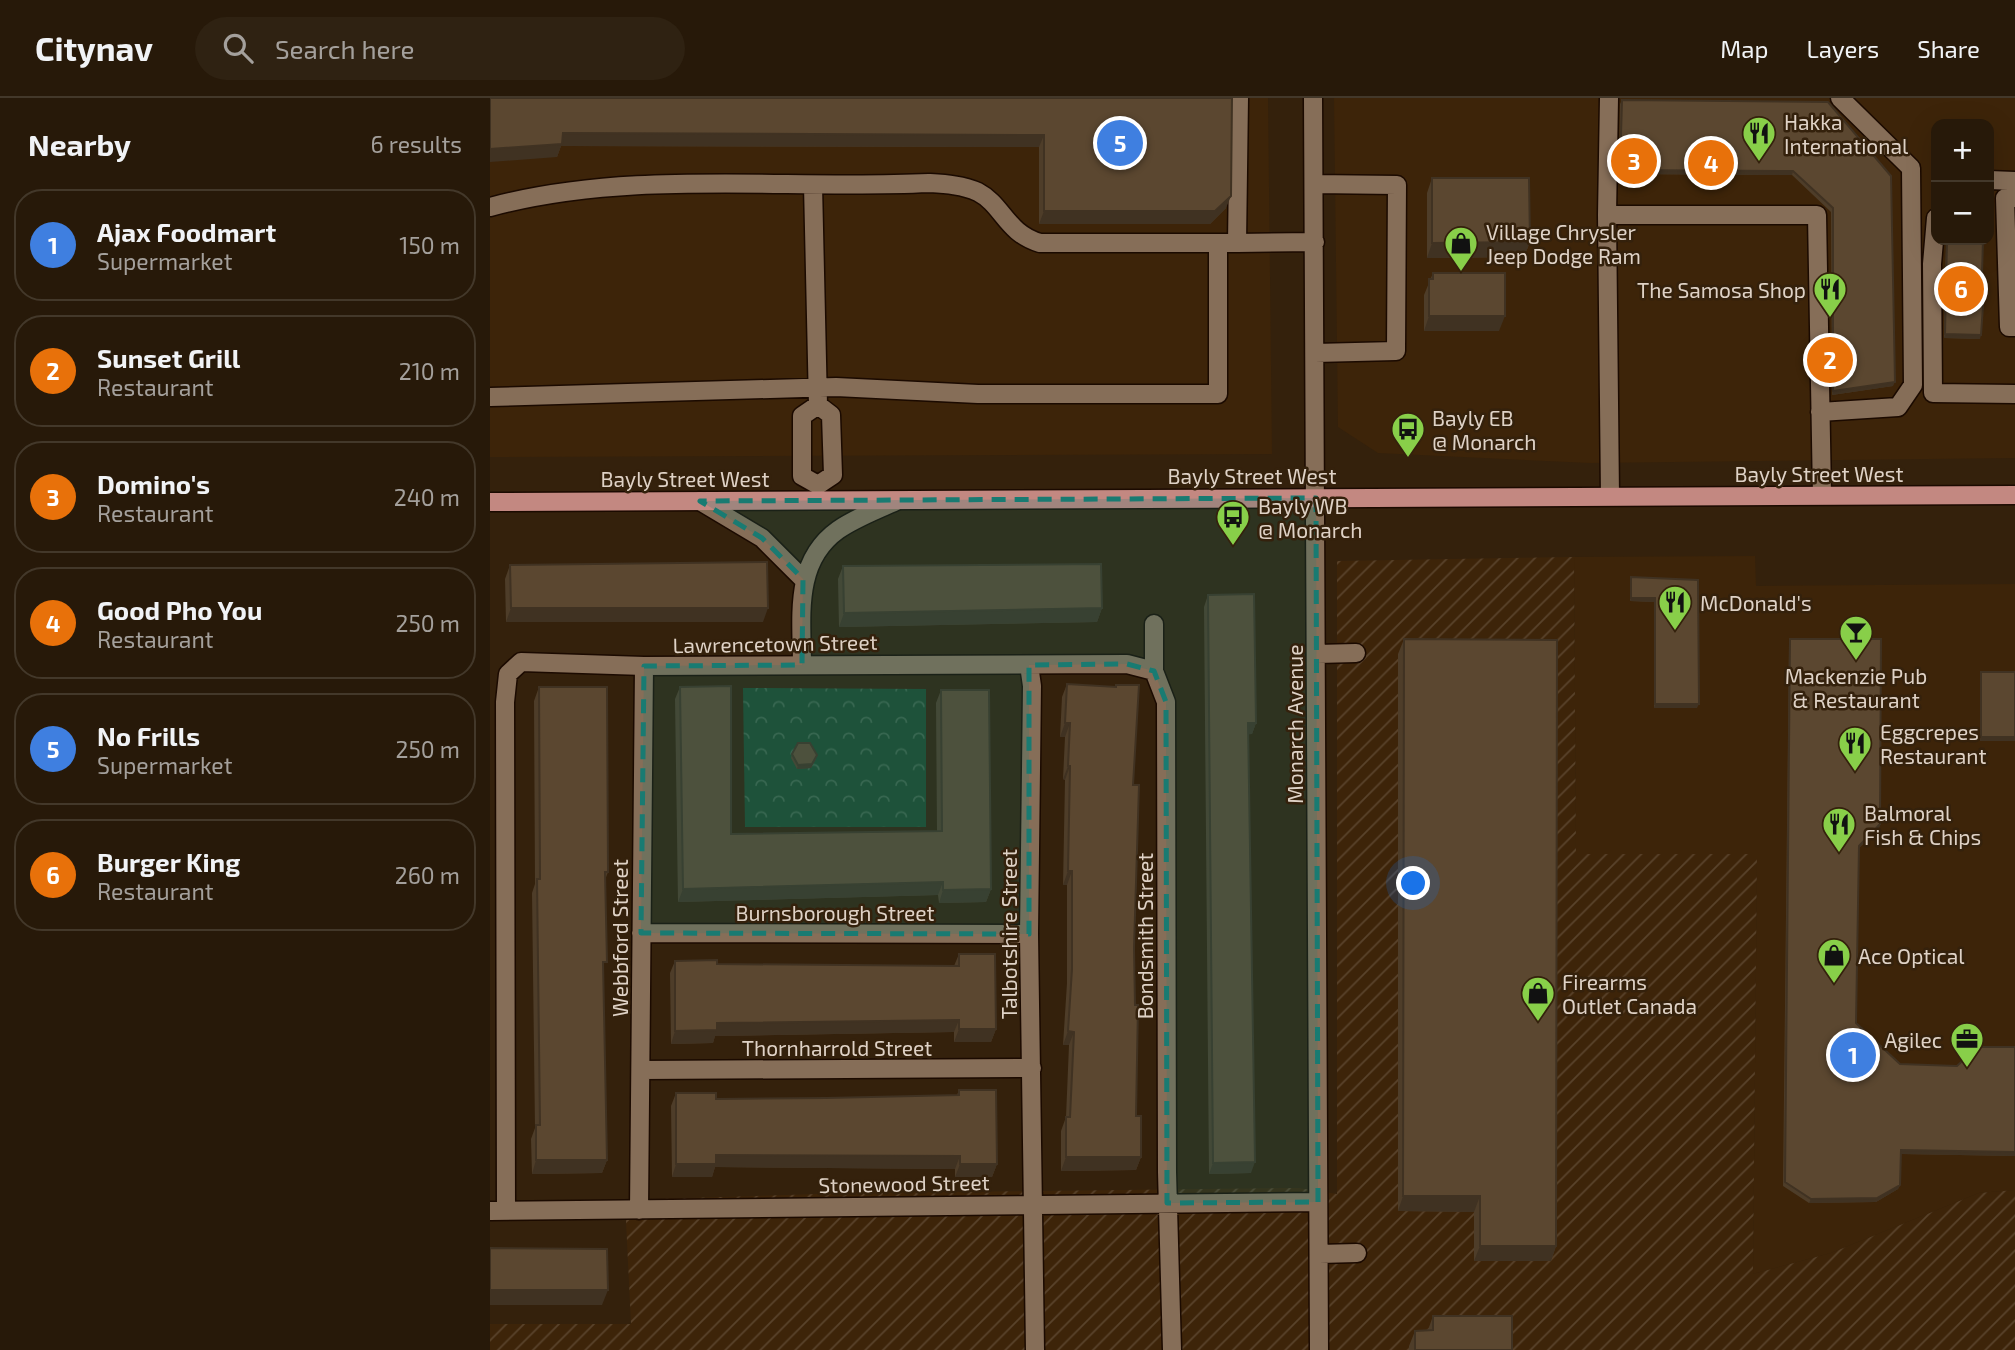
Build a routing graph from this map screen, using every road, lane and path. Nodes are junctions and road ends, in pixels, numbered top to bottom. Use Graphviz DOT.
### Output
graph roads {
  1 [pos="1239,98"];
  2 [pos="1313,98"];
  3 [pos="1609,98"];
  4 [pos="1840,98"];
  5 [pos="1994,180"];
  6 [pos="2015,181"];
  7 [pos="1314,184"];
  8 [pos="813,185"];
  9 [pos="2015,198"];
  10 [pos="490,208"];
  11 [pos="1607,215"];
  12 [pos="1315,242"];
  13 [pos="1218,243"];
  14 [pos="1237,243"];
  15 [pos="1934,245"];
  16 [pos="2015,327"];
  17 [pos="1315,353"];
  18 [pos="2015,394"];
  19 [pos="818,396"];
  20 [pos="490,397"];
  21 [pos="1820,412"];
  22 [pos="819,493"];
  23 [pos="1822,495"];
  24 [pos="2015,495"];
  25 [pos="1610,496"];
  26 [pos="1316,498"];
  27 [pos="700,501"];
  28 [pos="896,501"];
  29 [pos="490,502"];
  30 [pos="803,579"];
  31 [pos="1154,625"];
  32 [pos="1317,653"];
  33 [pos="1356,653"];
  34 [pos="802,665"];
  35 [pos="1029,665"];
  36 [pos="644,666"];
  37 [pos="1154,671"];
  38 [pos="641,933"];
  39 [pos="1029,934"];
  40 [pos="1032,1068"];
  41 [pos="642,1070"];
  42 [pos="1318,1202"];
  43 [pos="1034,1203"];
  44 [pos="1167,1203"];
  45 [pos="639,1210"];
  46 [pos="498,1211"];
  47 [pos="1318,1254"];
  48 [pos="1357,1254"];
  49 [pos="1035,1350"];
  50 [pos="1171,1350"];
  51 [pos="1319,1350"];
  1 -- 14 [label="street"];
  2 -- 7 [label="street, Monarch Avenue"];
  3 -- 11 [label="street"];
  4 -- 21 [label="street"];
  5 -- 6 [label="street"];
  7 -- 12 [label="street, Monarch Avenue"];
  7 -- 17 [label="street"];
  8 -- 10 [label="street"];
  8 -- 13 [label="street"];
  8 -- 19 [label="street"];
  9 -- 16 [label="street"];
  11 -- 21 [label="street"];
  11 -- 25 [label="street"];
  12 -- 14 [label="street"];
  12 -- 17 [label="street, Monarch Avenue"];
  13 -- 14 [label="street"];
  13 -- 19 [label="street"];
  15 -- 18 [label="street"];
  17 -- 26 [label="street, Monarch Avenue"];
  19 -- 20 [label="street"];
  19 -- 22 [label="street"];
  19 -- 22 [label="street"];
  21 -- 23 [label="street"];
  22 -- 27 [label="main road, Bayly Street West"];
  22 -- 28 [label="main road, Bayly Street West"];
  23 -- 24 [label="main road, Bayly Street West"];
  23 -- 25 [label="main road, Bayly Street West"];
  25 -- 26 [label="main road, Bayly Street West"];
  26 -- 28 [label="main road, Bayly Street West"];
  26 -- 32 [label="street, Monarch Avenue"];
  27 -- 29 [label="main road, Bayly Street West"];
  27 -- 30 [label="street"];
  28 -- 30 [label="street"];
  30 -- 34 [label="street"];
  31 -- 37 [label="street, Bondsmith Street"];
  32 -- 33 [label="street"];
  32 -- 42 [label="street, Monarch Avenue"];
  34 -- 35 [label="street, Lawrencetown Street"];
  34 -- 36 [label="street, Lawrencetown Street"];
  35 -- 37 [label="street"];
  35 -- 39 [label="street, Talbotshire Street"];
  36 -- 38 [label="street, Webbford Street"];
  36 -- 46 [label="street, Lawrencetown Street"];
  37 -- 44 [label="street, Bondsmith Street"];
  38 -- 39 [label="street, Burnsborough Street"];
  38 -- 41 [label="street, Webbford Street"];
  39 -- 40 [label="street, Talbotshire Street"];
  40 -- 41 [label="street, Thornharrold Street"];
  40 -- 43 [label="street, Talbotshire Street"];
  41 -- 45 [label="street, Webbford Street"];
  42 -- 44 [label="street, Stonewood Street"];
  42 -- 47 [label="street, Monarch Avenue"];
  43 -- 44 [label="street, Stonewood Street"];
  43 -- 45 [label="street, Stonewood Street"];
  43 -- 49 [label="street, Talbotshire Street"];
  44 -- 50 [label="street, Bondsmith Street"];
  45 -- 46 [label="street, Stonewood Street"];
  47 -- 48 [label="street"];
  47 -- 51 [label="street, Monarch Avenue"];
}
